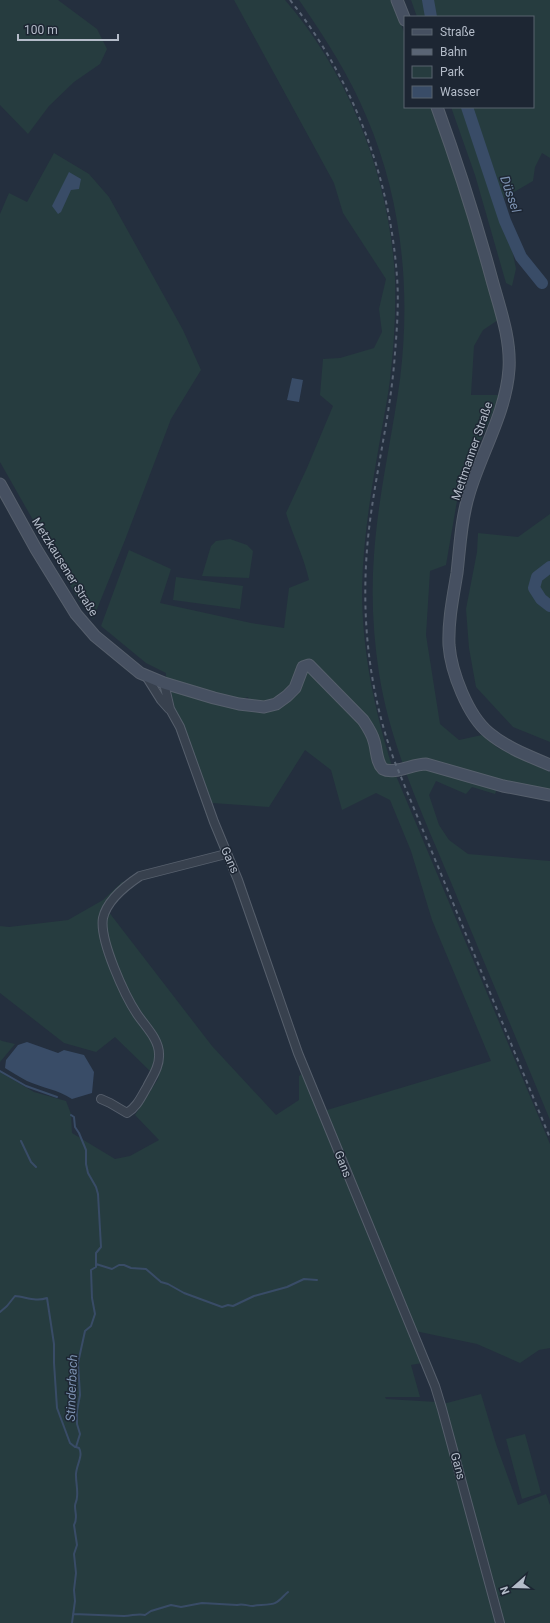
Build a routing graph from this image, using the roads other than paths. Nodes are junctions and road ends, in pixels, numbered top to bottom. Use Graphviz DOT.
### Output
graph roads {
  1 [pos="397,0"];
  2 [pos="404,18"];
  3 [pos="437,108"];
  4 [pos="0,484"];
  5 [pos="146,676"];
  6 [pos="164,683"];
  7 [pos="170,709"];
  8 [pos="550,765"];
  9 [pos="550,795"];
  10 [pos="226,854"];
  11 [pos="101,1099"];
  12 [pos="500,1623"];
  1 -- 2 [label="main road"];
  3 -- 8 [label="main road, Mettmanner Straße"];
  4 -- 5 [label="main road, Metzkausener Straße"];
  5 -- 6 [label="main road, Metzkausener Straße"];
  5 -- 7 [label="street, Gans"];
  6 -- 7 [label="street, Gans"];
  6 -- 9 [label="main road, Metzkausener Straße"];
  7 -- 10 [label="street, Gans"];
  10 -- 11 [label="street"];
  10 -- 12 [label="street, Gans"];
}
